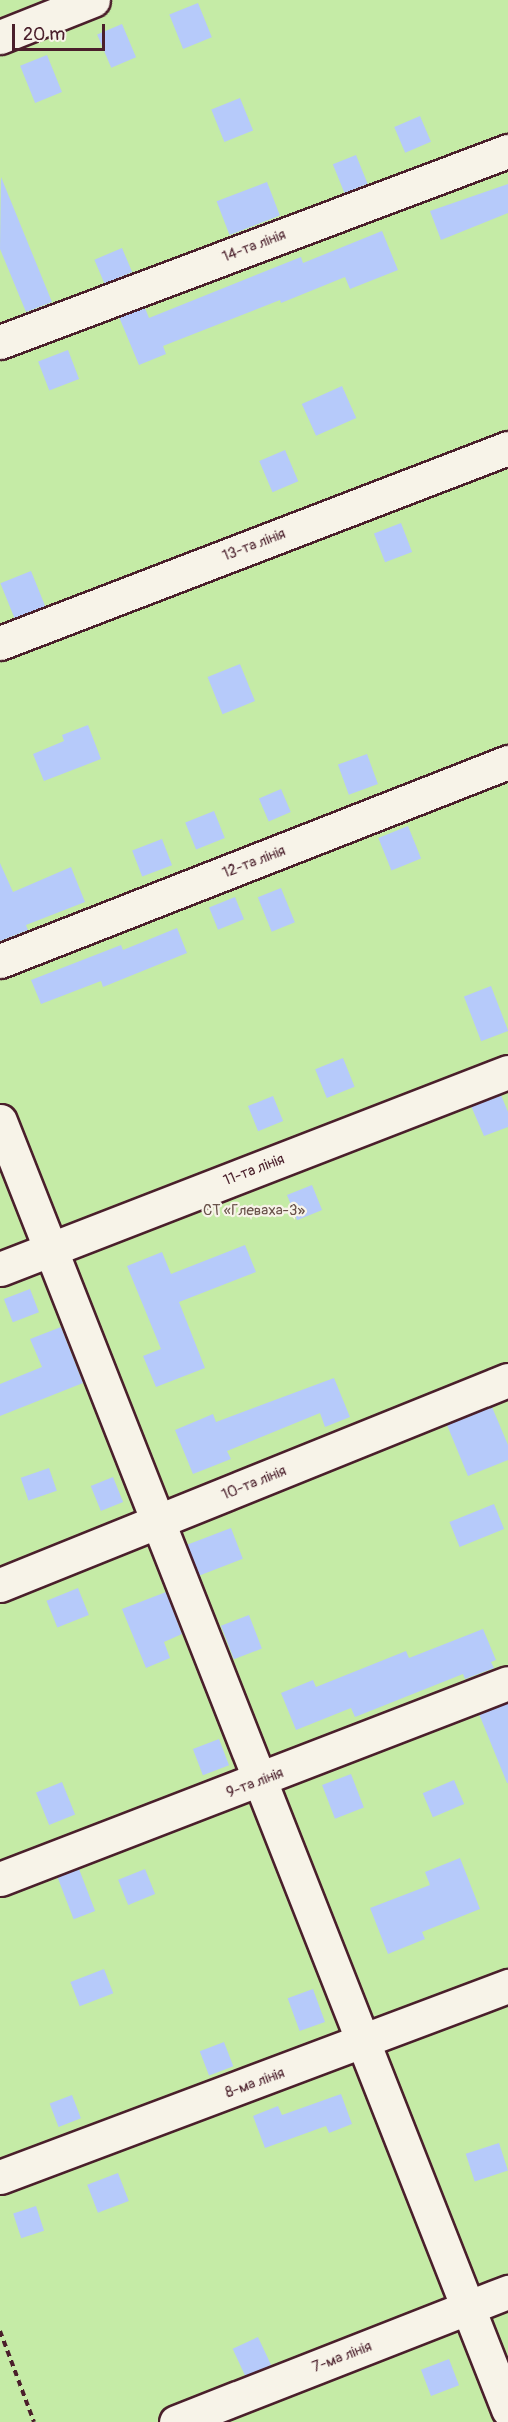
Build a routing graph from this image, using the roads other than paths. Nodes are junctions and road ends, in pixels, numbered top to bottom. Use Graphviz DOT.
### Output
graph roads {
  1 [pos="93,0"];
  2 [pos="0,37"];
  3 [pos="508,150"];
  4 [pos="0,342"];
  5 [pos="508,447"];
  6 [pos="0,643"];
  7 [pos="508,762"];
  8 [pos="0,961"];
  9 [pos="508,1072"];
  10 [pos="0,1121"];
  11 [pos="51,1249"];
  12 [pos="0,1269"];
  13 [pos="508,1380"];
  14 [pos="158,1522"];
  15 [pos="0,1585"];
  16 [pos="508,1683"];
  17 [pos="260,1781"];
  18 [pos="0,1879"];
  19 [pos="508,1986"];
  20 [pos="363,2043"];
  21 [pos="0,2177"];
  22 [pos="508,2292"];
  23 [pos="468,2308"];
  24 [pos="508,2409"];
  25 [pos="176,2422"];
  1 -- 2 [label="lane"];
  3 -- 4 [label="lane, 14-та лінія"];
  5 -- 6 [label="lane, 13-та лінія"];
  7 -- 8 [label="lane, 12-та лінія"];
  9 -- 11 [label="lane, 11-та лінія"];
  10 -- 11 [label="lane"];
  11 -- 12 [label="lane, 11-та лінія"];
  11 -- 14 [label="lane"];
  13 -- 14 [label="lane, 10-та лінія"];
  14 -- 15 [label="lane, 10-та лінія"];
  14 -- 17 [label="lane"];
  16 -- 17 [label="lane, 9-та лінія"];
  17 -- 18 [label="lane, 9-та лінія"];
  17 -- 20 [label="lane"];
  19 -- 20 [label="lane, 8-ма лінія"];
  20 -- 21 [label="lane, 8-ма лінія"];
  20 -- 23 [label="lane"];
  22 -- 23 [label="lane, 7-ма лінія"];
  23 -- 24 [label="lane"];
  23 -- 25 [label="lane, 7-ма лінія"];
}
